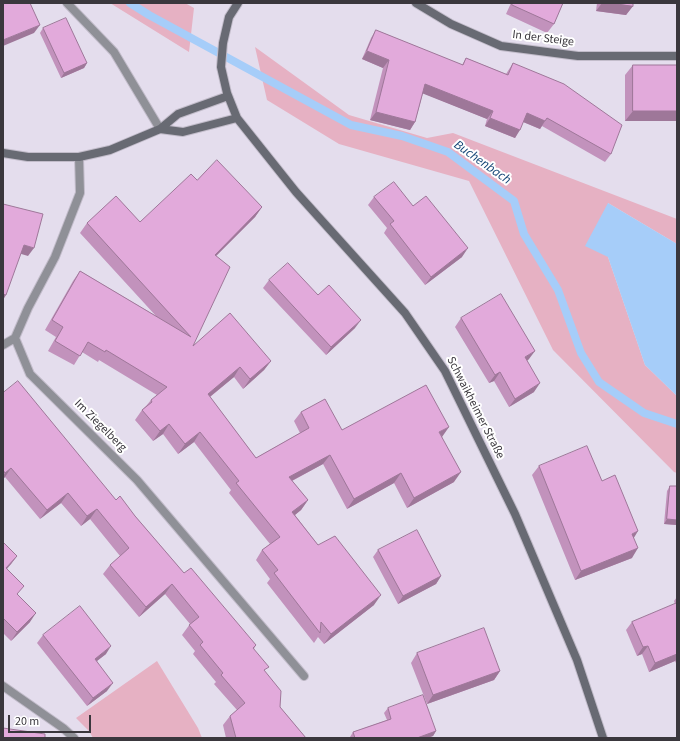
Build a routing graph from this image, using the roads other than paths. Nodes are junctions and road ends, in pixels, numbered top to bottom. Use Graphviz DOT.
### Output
graph roads {
  1 [pos="67,3"];
  2 [pos="238,3"];
  3 [pos="416,3"];
  4 [pos="677,56"];
  5 [pos="227,94"];
  6 [pos="237,118"];
  7 [pos="160,129"];
  8 [pos="3,153"];
  9 [pos="79,157"];
  10 [pos="15,338"];
  11 [pos="3,345"];
  12 [pos="304,676"];
  13 [pos="3,686"];
  14 [pos="74,738"];
  15 [pos="603,738"];
  1 -- 7 [label="street"];
  2 -- 5 [label="main road"];
  3 -- 4 [label="main road, In der Steige"];
  5 -- 6 [label="main road, Schwaikheimer Straße"];
  5 -- 7 [label="main road"];
  6 -- 7 [label="main road"];
  6 -- 15 [label="main road, Schwaikheimer Straße"];
  7 -- 9 [label="main road"];
  8 -- 9 [label="main road"];
  9 -- 10 [label="street"];
  10 -- 11 [label="street"];
  10 -- 12 [label="street, Im Ziegelberg"];
  13 -- 14 [label="street"];
}
